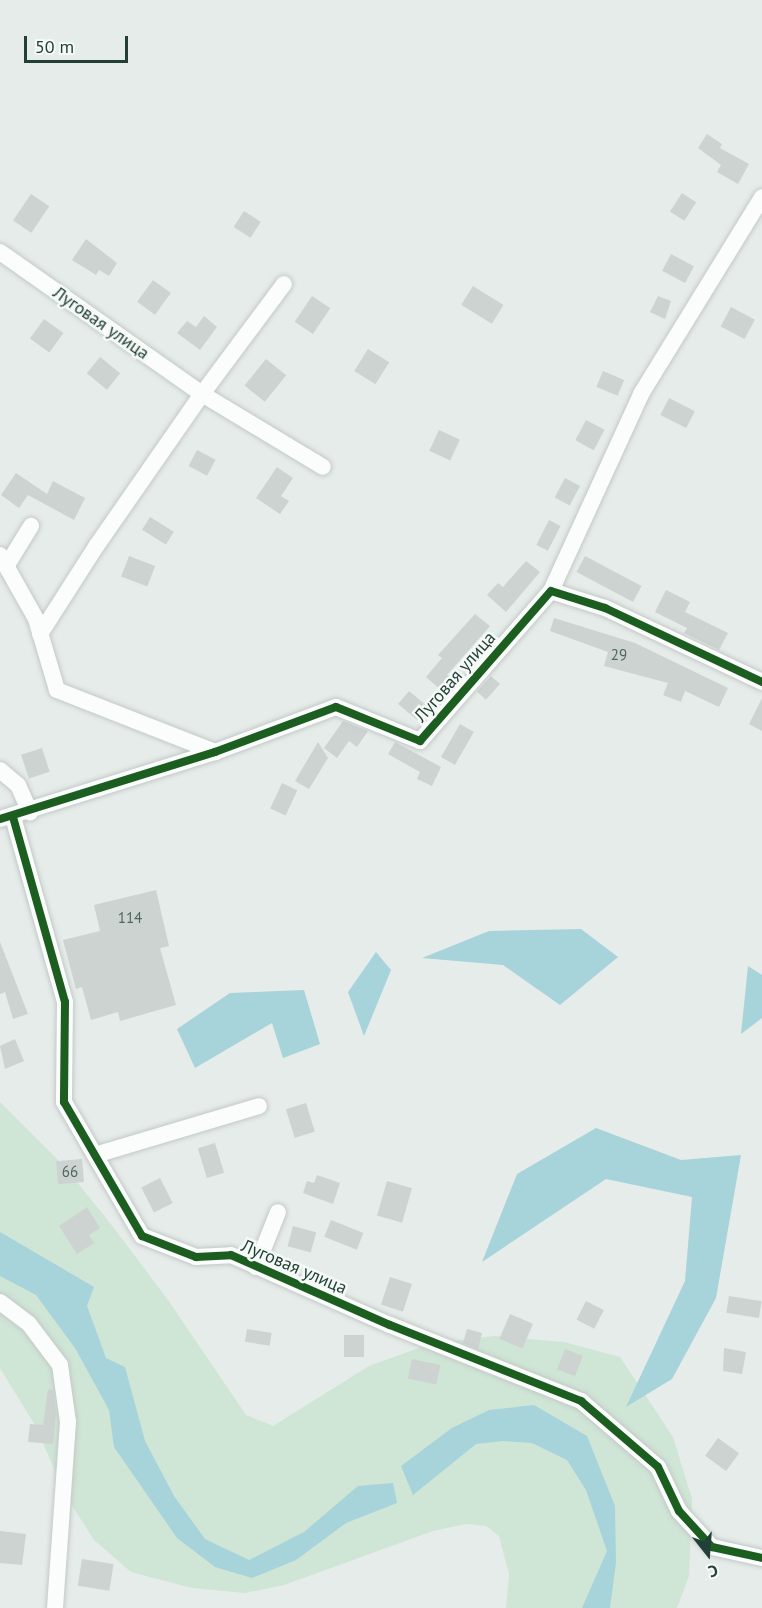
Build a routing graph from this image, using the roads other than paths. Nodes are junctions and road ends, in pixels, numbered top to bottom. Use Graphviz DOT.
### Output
graph roads {
  1 [pos="762,197"];
  2 [pos="0,252"];
  3 [pos="285,284"];
  4 [pos="202,394"];
  5 [pos="323,467"];
  6 [pos="31,526"];
  7 [pos="4,560"];
  8 [pos="551,591"];
  9 [pos="40,634"];
  10 [pos="762,682"];
  11 [pos="214,752"];
  12 [pos="0,770"];
  13 [pos="30,812"];
  14 [pos="7,818"];
  15 [pos="260,1106"];
  16 [pos="95,1155"];
  17 [pos="278,1212"];
  18 [pos="256,1266"];
  19 [pos="0,1302"];
  20 [pos="762,1558"];
  21 [pos="55,1608"];
  1 -- 8 [label="street, Луговая улица"];
  2 -- 4 [label="street, Луговая улица"];
  3 -- 4 [label="street"];
  4 -- 5 [label="street, Луговая улица"];
  4 -- 9 [label="street"];
  6 -- 7 [label="street"];
  7 -- 9 [label="street"];
  8 -- 10 [label="street"];
  8 -- 11 [label="street, Луговая улица"];
  9 -- 11 [label="street"];
  11 -- 13 [label="street, Луговая улица"];
  12 -- 13 [label="street"];
  13 -- 14 [label="street, Луговая улица"];
  14 -- 16 [label="street, Луговая улица"];
  15 -- 16 [label="street"];
  16 -- 18 [label="street, Луговая улица"];
  17 -- 18 [label="street"];
  18 -- 20 [label="street, Луговая улица"];
  19 -- 21 [label="street"];
}
